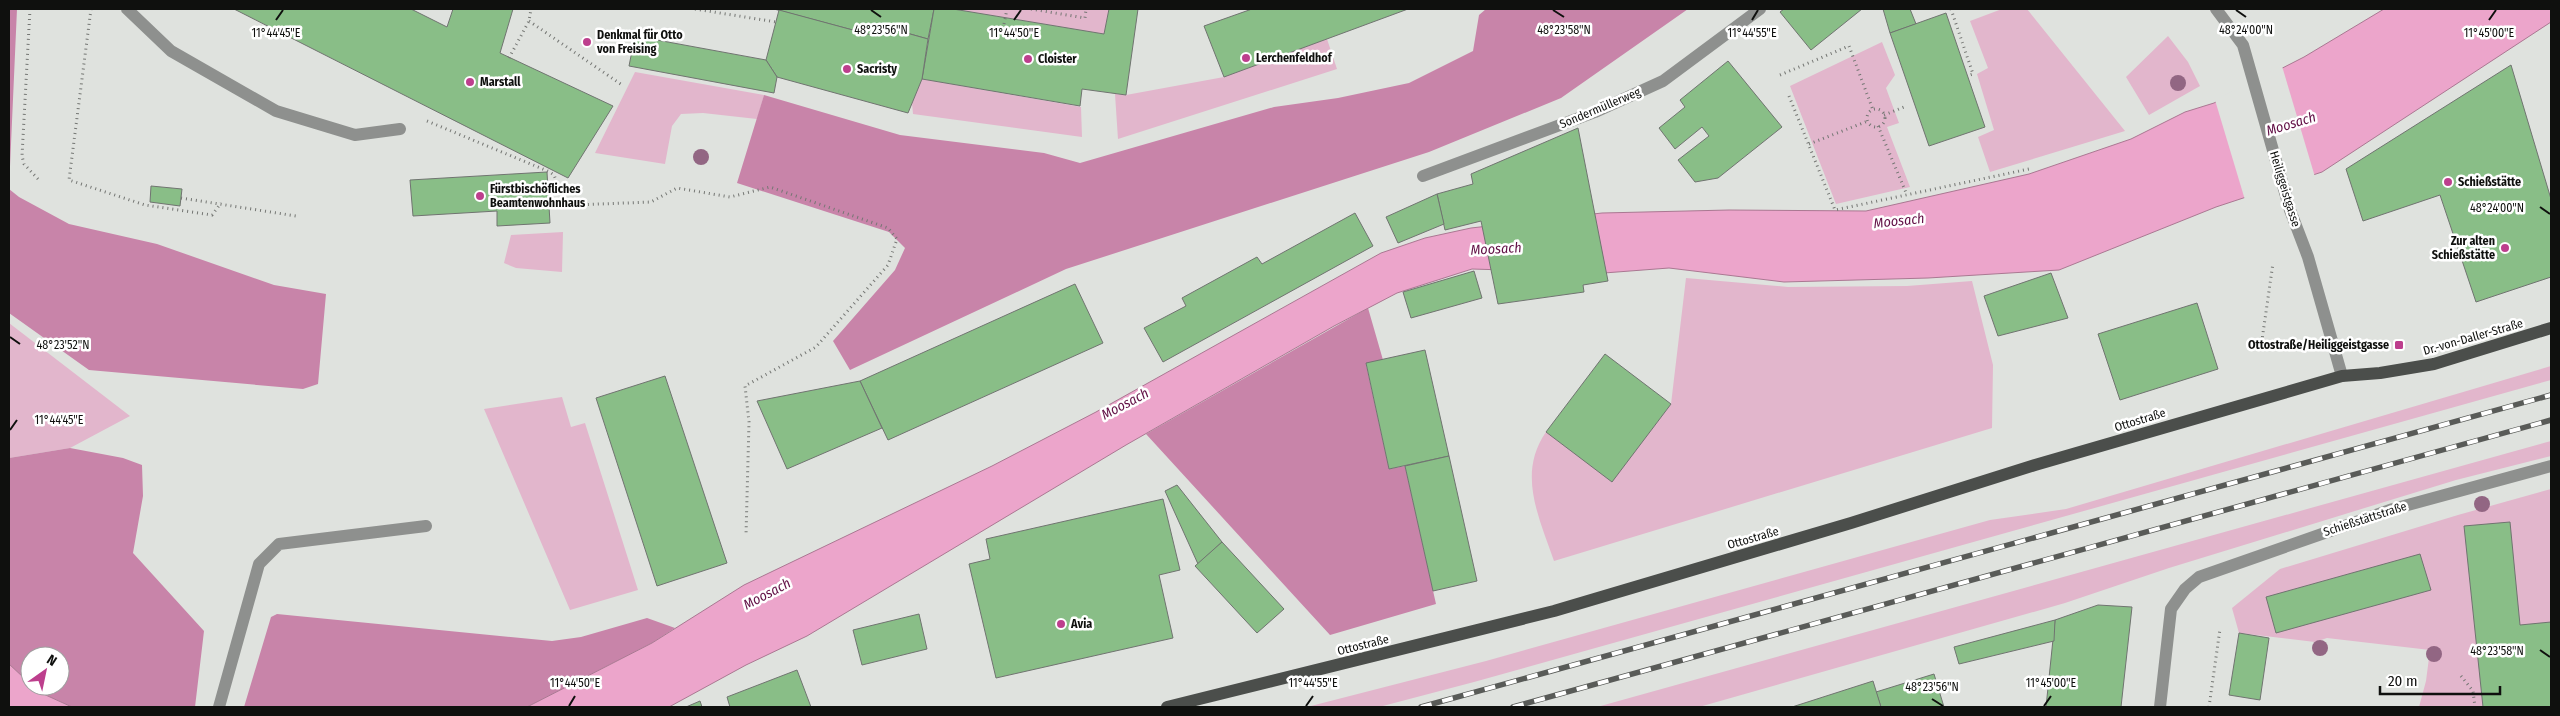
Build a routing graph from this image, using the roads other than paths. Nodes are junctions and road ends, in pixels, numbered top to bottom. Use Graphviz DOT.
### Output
graph roads {
  1 [pos="127,9"];
  2 [pos="1760,9"];
  3 [pos="2216,9"];
  4 [pos="400,129"];
  5 [pos="1423,176"];
  6 [pos="2551,328"];
  7 [pos="2342,376"];
  8 [pos="2551,466"];
  9 [pos="426,526"];
  10 [pos="219,707"];
  11 [pos="1167,707"];
  12 [pos="2160,707"];
  1 -- 4 [label="street"];
  2 -- 5 [label="street, Sondermüllerweg"];
  3 -- 7 [label="street, Heiliggeistgasse"];
  6 -- 7 [label="main road, Dr.-von-Daller-Straße"];
  7 -- 11 [label="main road, Ottostraße"];
  8 -- 12 [label="street, Schießstättstraße"];
  9 -- 10 [label="street"];
}
